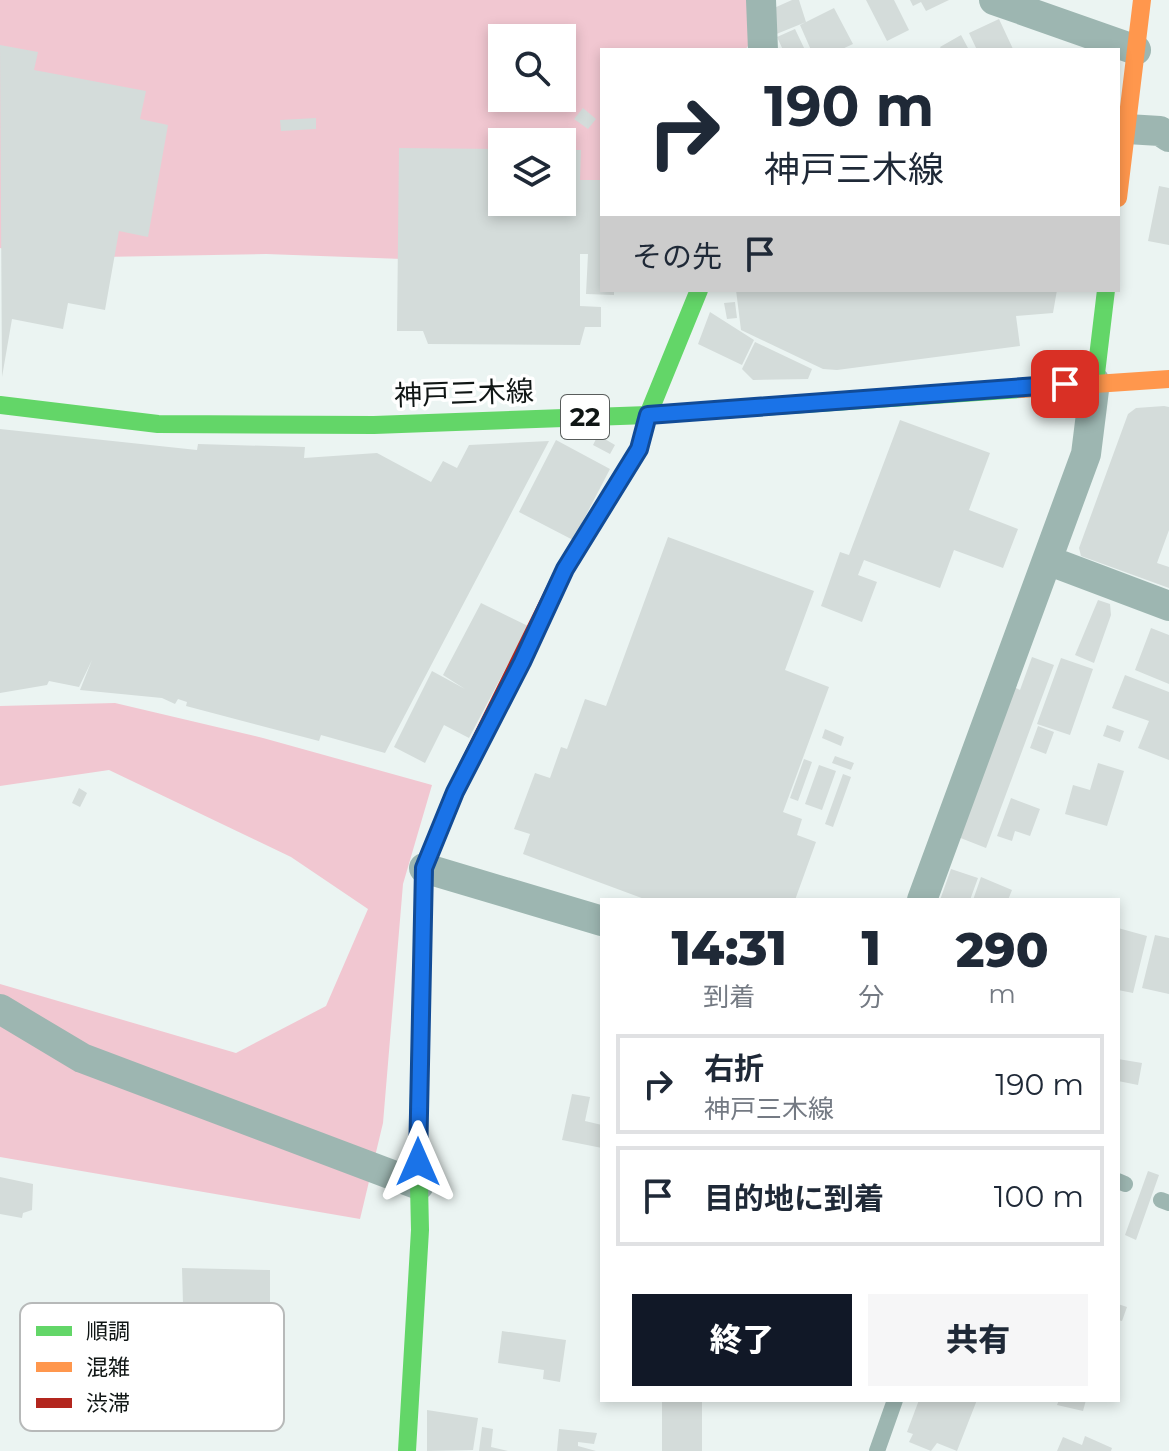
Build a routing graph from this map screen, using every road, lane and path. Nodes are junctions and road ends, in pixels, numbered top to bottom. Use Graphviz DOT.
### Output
graph roads {
  1 [pos="761,0"];
  2 [pos="994,0"];
  3 [pos="1142,0"];
  4 [pos="763,48"];
  5 [pos="1136,50"];
  6 [pos="1127,129"];
  7 [pos="1169,137"];
  8 [pos="1120,183"];
  9 [pos="698,292"];
  10 [pos="1106,292"];
  11 [pos="1169,379"];
  12 [pos="1095,382"];
  13 [pos="0,405"];
  14 [pos="648,415"];
  15 [pos="1047,560"];
  16 [pos="1169,606"];
  17 [pos="424,868"];
  18 [pos="923,898"];
  19 [pos="600,920"];
  20 [pos="0,1009"];
  21 [pos="419,1185"];
  22 [pos="894,1402"];
  23 [pos="407,1451"];
  24 [pos="877,1451"];
  1 -- 4 [label="street"];
  2 -- 5 [label="street"];
  3 -- 5 [label="street"];
  5 -- 6 [label="street"];
  6 -- 7 [label="street"];
  6 -- 8 [label="street"];
  9 -- 14 [label="street"];
  10 -- 12 [label="street"];
  11 -- 12 [label="street, 神戸三木線 / 22"];
  12 -- 14 [label="street, 神戸三木線 / 22"];
  12 -- 15 [label="street"];
  13 -- 14 [label="street, 神戸三木線 / 22"];
  14 -- 17 [label="street"];
  15 -- 16 [label="street"];
  15 -- 18 [label="street"];
  17 -- 19 [label="street"];
  17 -- 21 [label="street"];
  20 -- 21 [label="street"];
  21 -- 23 [label="street"];
  22 -- 24 [label="lane"];
}
